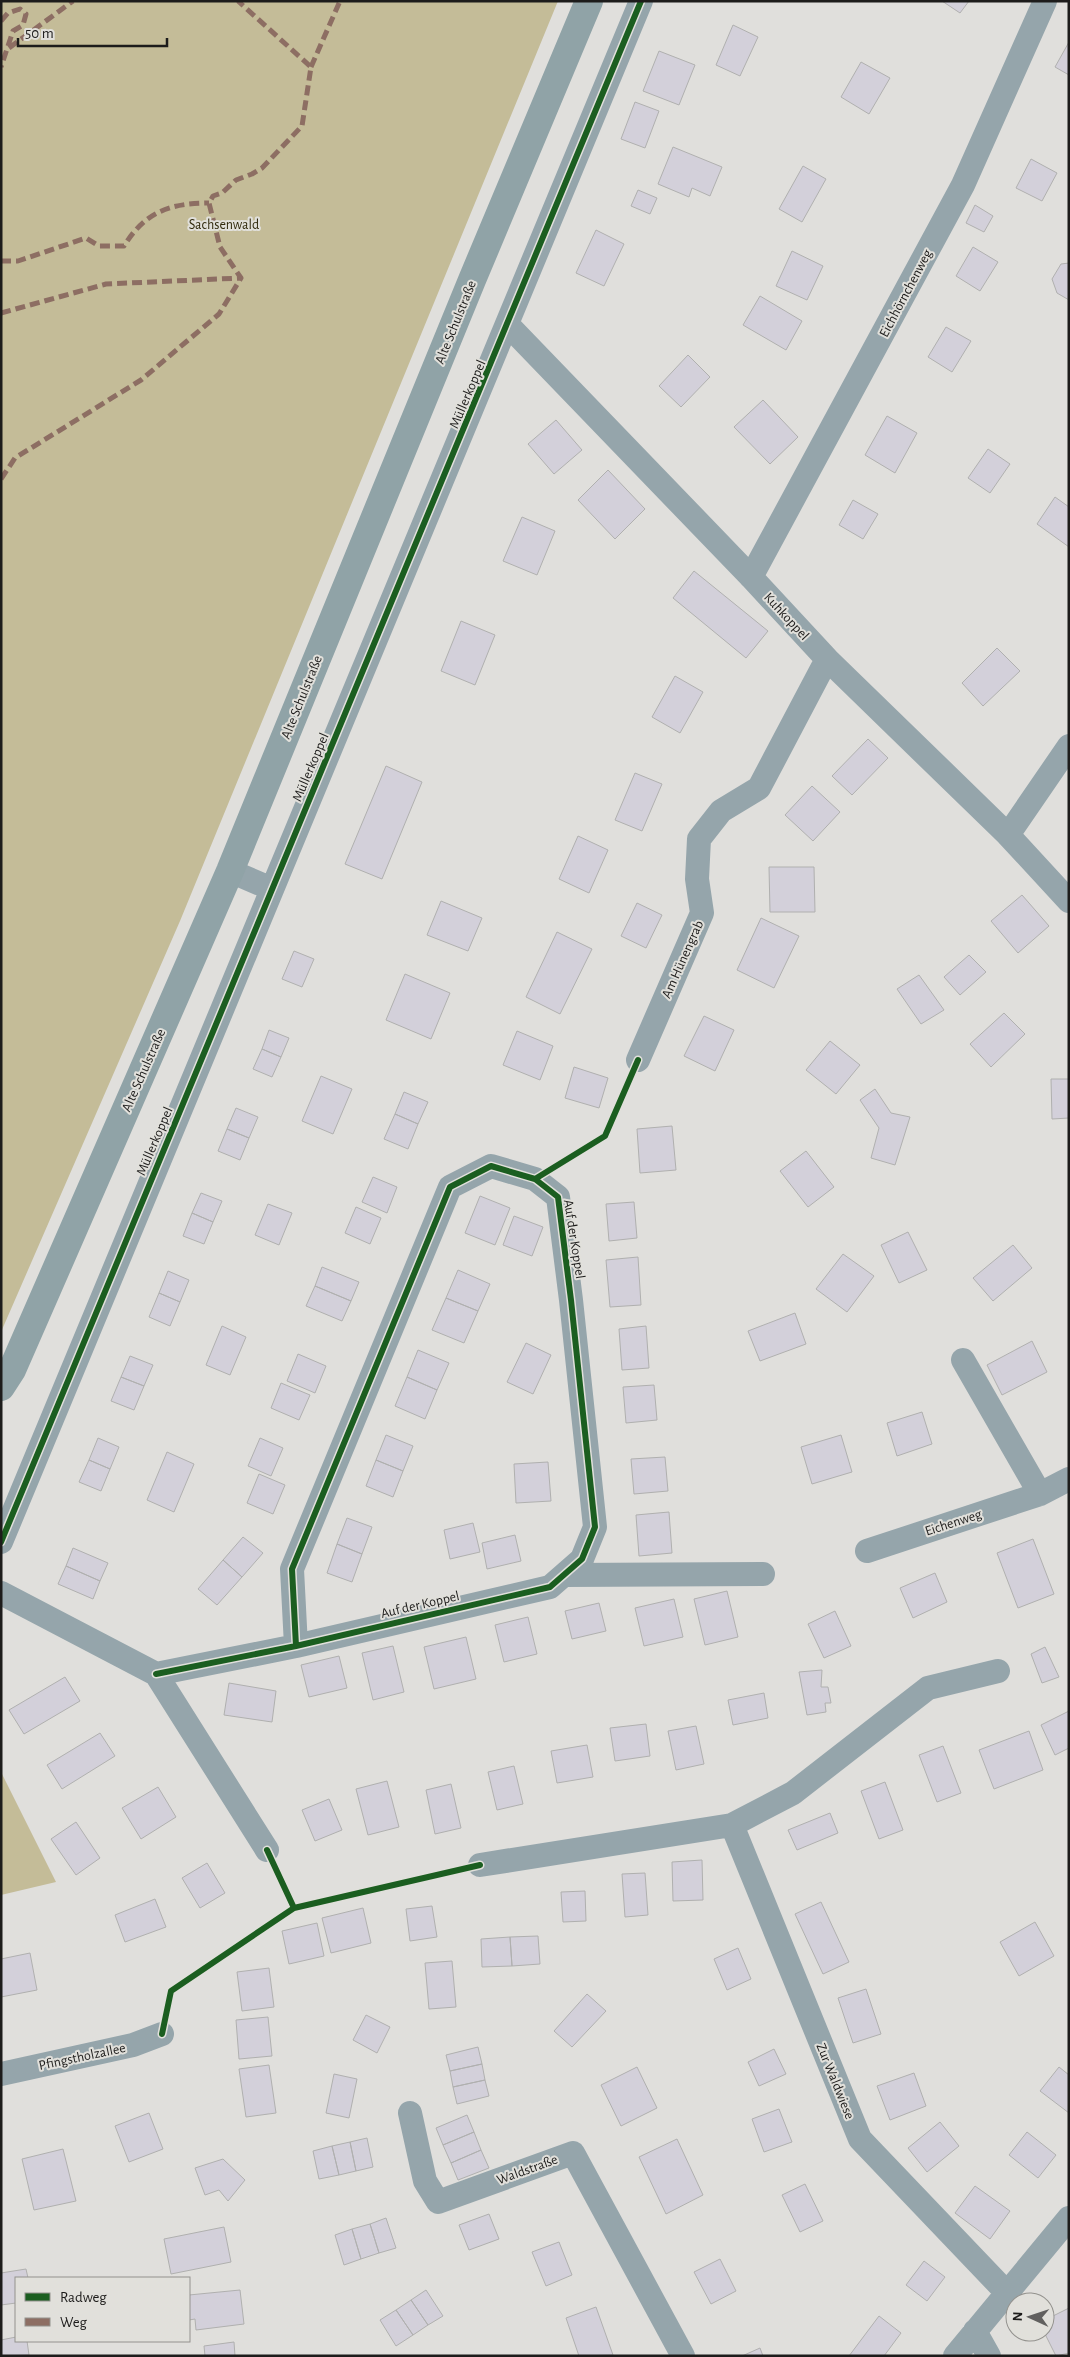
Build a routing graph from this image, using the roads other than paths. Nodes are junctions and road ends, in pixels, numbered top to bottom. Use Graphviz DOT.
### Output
graph roads {
  1 [pos="589,1"];
  2 [pos="641,1"];
  3 [pos="1045,1"];
  4 [pos="509,326"];
  5 [pos="751,577"];
  6 [pos="827,659"];
  7 [pos="1069,746"];
  8 [pos="1008,835"];
  9 [pos="230,871"];
  10 [pos="272,889"];
  11 [pos="1069,901"];
  12 [pos="638,1060"];
  13 [pos="963,1360"];
  14 [pos="1,1387"];
  15 [pos="1069,1479"];
  16 [pos="1040,1494"];
  17 [pos="1,1542"];
  18 [pos="867,1551"];
  19 [pos="763,1574"];
  20 [pos="564,1575"];
  21 [pos="1,1594"];
  22 [pos="296,1646"];
  23 [pos="998,1671"];
  24 [pos="156,1674"];
  25 [pos="732,1825"];
  26 [pos="268,1850"];
  27 [pos="480,1865"];
  28 [pos="162,2034"];
  29 [pos="1,2074"];
  30 [pos="410,2113"];
  31 [pos="1069,2218"];
  32 [pos="1006,2292"];
  33 [pos="1008,2292"];
  34 [pos="1005,2295"];
  35 [pos="975,2331"];
  36 [pos="682,2356"];
  37 [pos="955,2356"];
  38 [pos="989,2356"];
  1 -- 9 [label="main road, Alte Schulstraße"];
  2 -- 4 [label="street, Müllerkoppel"];
  3 -- 5 [label="street, Eichhörnchenweg"];
  4 -- 5 [label="street, Kuhkoppel"];
  4 -- 10 [label="street, Müllerkoppel"];
  5 -- 6 [label="street, Kuhkoppel"];
  6 -- 8 [label="street, Kuhkoppel"];
  6 -- 12 [label="street, Am Hünengrab"];
  7 -- 8 [label="street"];
  8 -- 11 [label="street, Kuhkoppel"];
  9 -- 10 [label="street"];
  9 -- 14 [label="main road, Alte Schulstraße"];
  10 -- 17 [label="street, Müllerkoppel"];
  13 -- 16 [label="street"];
  15 -- 16 [label="street, Eichenweg"];
  16 -- 18 [label="street, Eichenweg"];
  19 -- 20 [label="street"];
  20 -- 22 [label="street, Auf der Koppel"];
  20 -- 22 [label="street, Auf der Koppel"];
  21 -- 24 [label="street"];
  22 -- 24 [label="street, Auf der Koppel"];
  23 -- 25 [label="street"];
  24 -- 26 [label="street"];
  25 -- 27 [label="street"];
  25 -- 32 [label="street, Zur Waldwiese"];
  28 -- 29 [label="street, Pfingstholzallee"];
  30 -- 36 [label="street, Waldstraße"];
  31 -- 33 [label="street"];
  34 -- 35 [label="street"];
  35 -- 37 [label="street"];
  35 -- 38 [label="street"];
}
